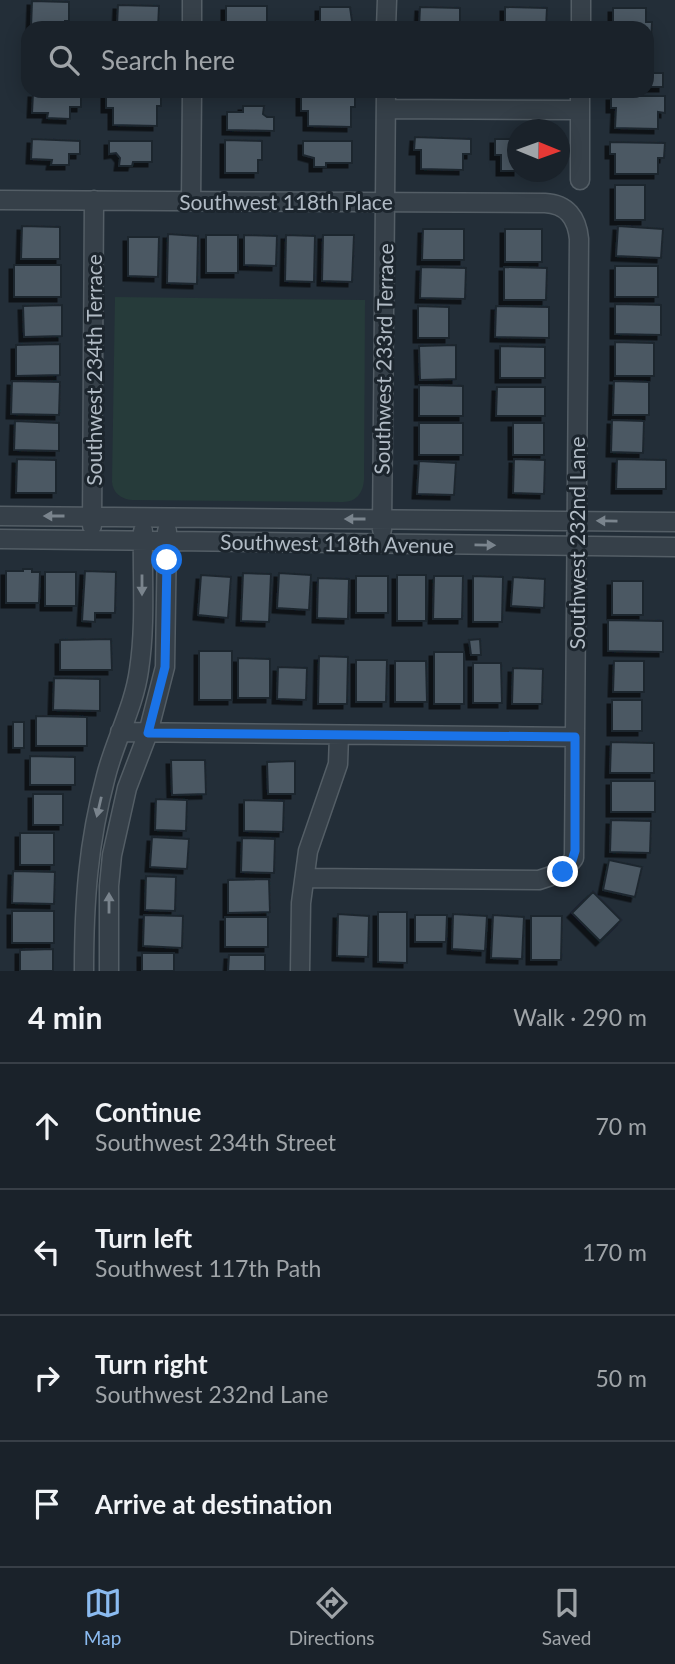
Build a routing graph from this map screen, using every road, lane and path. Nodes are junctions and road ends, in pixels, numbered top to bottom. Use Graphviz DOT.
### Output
graph roads {
  1 [pos="192,0"];
  2 [pos="387,0"];
  3 [pos="581,0"];
  4 [pos="192,21"];
  5 [pos="386,21"];
  6 [pos="581,21"];
  7 [pos="192,98"];
  8 [pos="580,98"];
  9 [pos="386,100"];
  10 [pos="580,110"];
  11 [pos="580,180"];
  12 [pos="0,200"];
  13 [pos="94,200"];
  14 [pos="191,201"];
  15 [pos="385,202"];
  16 [pos="569,212"];
  17 [pos="0,516"];
  18 [pos="92,516"];
  19 [pos="143,517"];
  20 [pos="167,517"];
  21 [pos="382,519"];
  22 [pos="576,521"];
  23 [pos="675,522"];
  24 [pos="0,540"];
  25 [pos="92,540"];
  26 [pos="143,541"];
  27 [pos="167,541"];
  28 [pos="381,544"];
  29 [pos="576,546"];
  30 [pos="675,547"];
  31 [pos="120,732"];
  32 [pos="148,733"];
  33 [pos="339,735"];
  34 [pos="575,737"];
  35 [pos="305,878"];
  36 [pos="84,971"];
  37 [pos="109,971"];
  38 [pos="300,971"];
  1 -- 4 [label="street"];
  2 -- 5 [label="street"];
  3 -- 6 [label="street"];
  7 -- 14 [label="street"];
  8 -- 10 [label="street"];
  9 -- 10 [label="street"];
  9 -- 15 [label="street, Southwest 233rd Terrace"];
  10 -- 11 [label="street"];
  12 -- 13 [label="street, Southwest 118th Place"];
  13 -- 14 [label="street, Southwest 118th Place"];
  13 -- 18 [label="street, Southwest 234th Terrace"];
  14 -- 15 [label="street, Southwest 118th Place"];
  15 -- 16 [label="street, Southwest 118th Place"];
  15 -- 21 [label="street, Southwest 233rd Terrace"];
  16 -- 22 [label="street, Southwest 232nd Lane"];
  18 -- 17 [label="street, Southwest 118th Avenue, one-way"];
  18 -- 19 [label="street, Southwest 118th Avenue"];
  18 -- 25 [label="street, Southwest 234th Terrace"];
  19 -- 20 [label="street, Southwest 118th Avenue"];
  19 -- 26 [label="street"];
  21 -- 20 [label="street, Southwest 118th Avenue, one-way"];
  20 -- 27 [label="street"];
  21 -- 22 [label="street, Southwest 118th Avenue"];
  21 -- 28 [label="street, Southwest 233rd Terrace"];
  23 -- 22 [label="street, Southwest 118th Avenue, one-way"];
  22 -- 29 [label="street, Southwest 232nd Lane"];
  24 -- 25 [label="street, Southwest 118th Avenue"];
  25 -- 26 [label="street, Southwest 118th Avenue"];
  26 -- 27 [label="street, Southwest 118th Avenue"];
  26 -- 31 [label="street, one-way"];
  27 -- 28 [label="street, Southwest 118th Avenue"];
  27 -- 32 [label="street"];
  28 -- 29 [label="street, Southwest 118th Avenue, one-way"];
  29 -- 30 [label="street, Southwest 118th Avenue"];
  29 -- 34 [label="street, Southwest 232nd Lane"];
  31 -- 32 [label="street"];
  31 -- 36 [label="street, one-way"];
  32 -- 33 [label="street"];
  37 -- 32 [label="street, one-way"];
  33 -- 34 [label="street"];
  33 -- 35 [label="street"];
  34 -- 35 [label="street, Southwest 232nd Lane"];
  35 -- 38 [label="street"];
}
